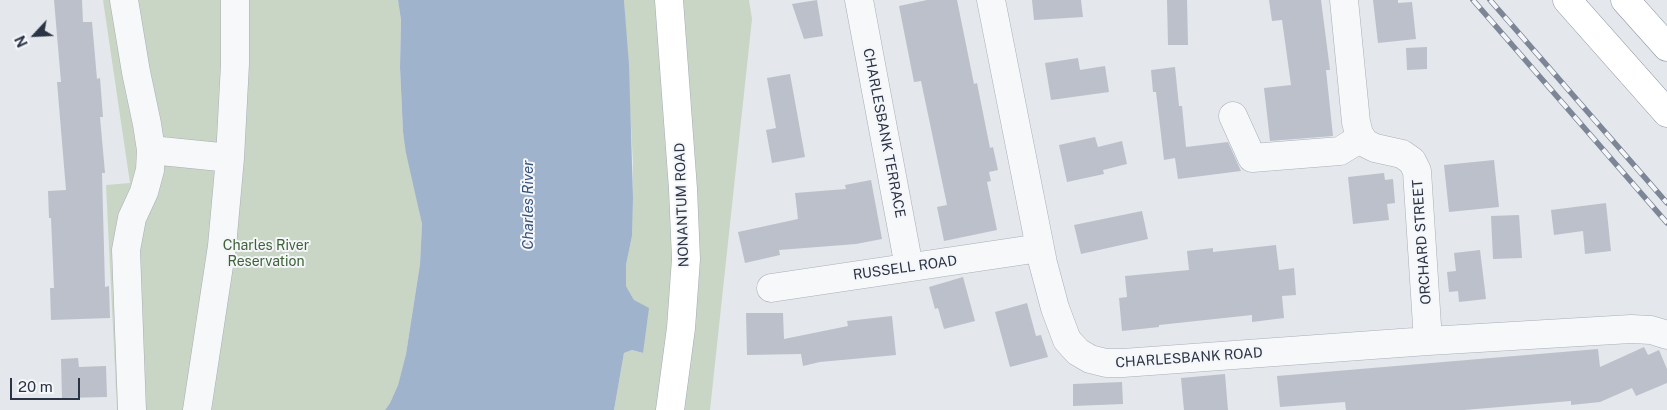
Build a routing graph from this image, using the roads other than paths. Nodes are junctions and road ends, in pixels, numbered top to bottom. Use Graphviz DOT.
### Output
graph roads {
  1 [pos="124,0"];
  2 [pos="235,0"];
  3 [pos="670,0"];
  4 [pos="858,0"];
  5 [pos="991,0"];
  6 [pos="1344,0"];
  7 [pos="1567,0"];
  8 [pos="1625,0"];
  9 [pos="1667,48"];
  10 [pos="1667,113"];
  11 [pos="1232,116"];
  12 [pos="1361,138"];
  13 [pos="151,150"];
  14 [pos="230,158"];
  15 [pos="1040,248"];
  16 [pos="909,267"];
  17 [pos="771,288"];
  18 [pos="1667,335"];
  19 [pos="1428,341"];
  20 [pos="132,410"];
  21 [pos="197,410"];
  22 [pos="670,410"];
  1 -- 13 [label="street"];
  2 -- 14 [label="street"];
  3 -- 22 [label="main road, NONANTUM ROAD"];
  4 -- 16 [label="street, CHARLESBANK TERRACE"];
  5 -- 15 [label="street, CHARLESBANK ROAD"];
  6 -- 12 [label="street"];
  7 -- 10 [label="main road"];
  8 -- 9 [label="main road"];
  11 -- 12 [label="street"];
  12 -- 19 [label="street, ORCHARD STREET"];
  13 -- 14 [label="street"];
  13 -- 20 [label="street"];
  14 -- 21 [label="street"];
  15 -- 16 [label="street, RUSSELL ROAD"];
  15 -- 19 [label="street, CHARLESBANK ROAD"];
  16 -- 17 [label="street, RUSSELL ROAD"];
  18 -- 19 [label="street, CHARLESBANK ROAD"];
}
